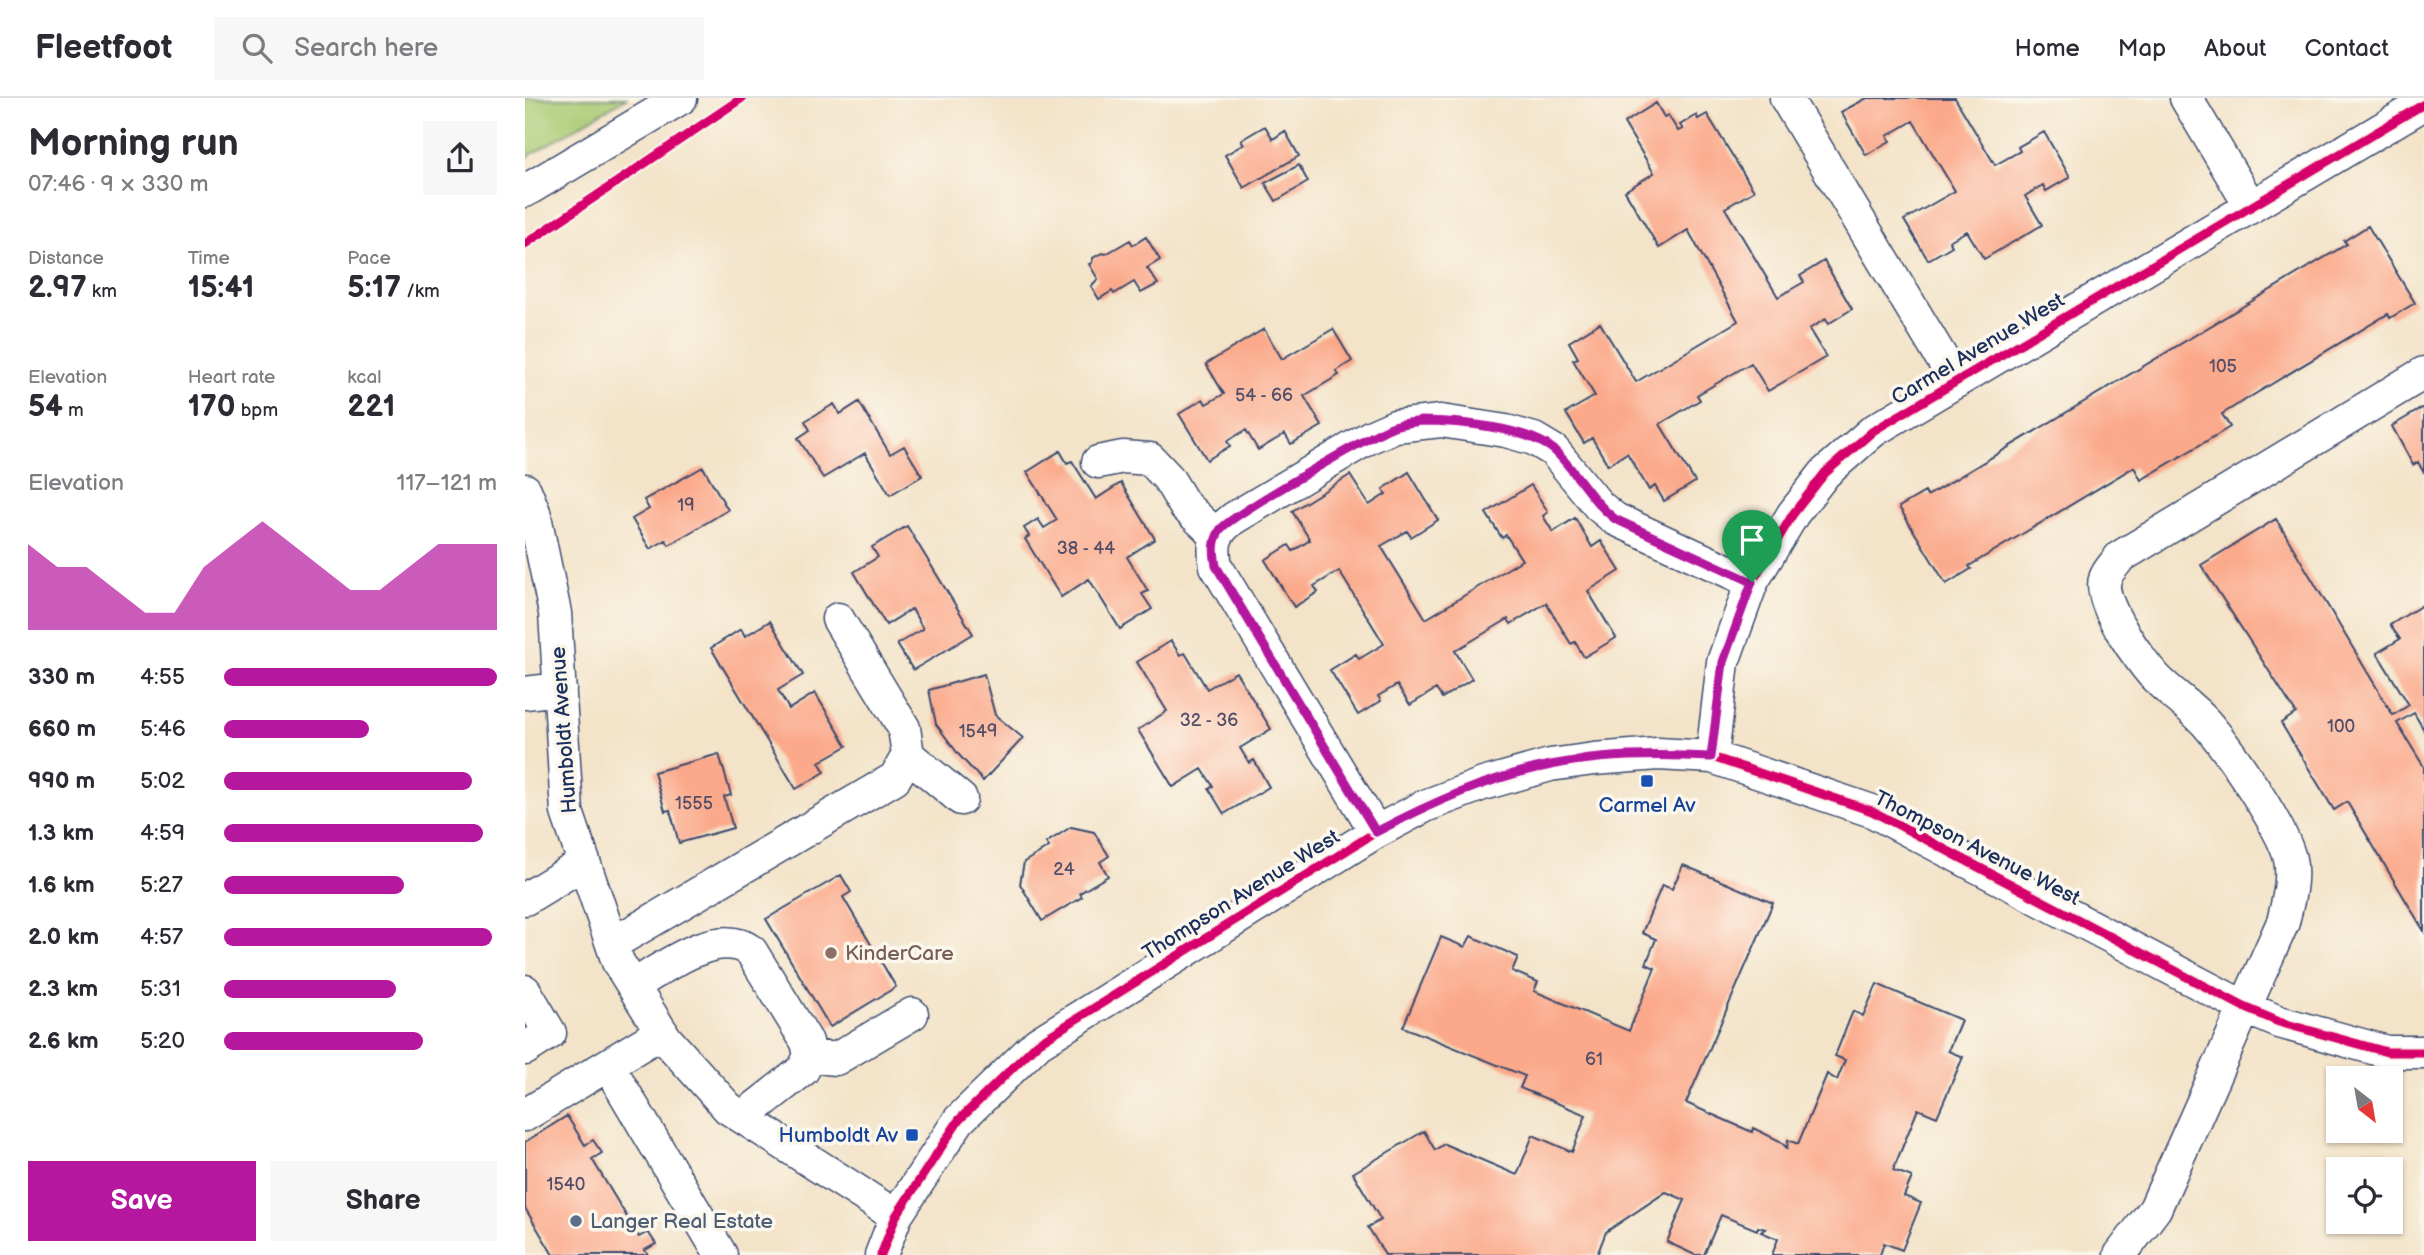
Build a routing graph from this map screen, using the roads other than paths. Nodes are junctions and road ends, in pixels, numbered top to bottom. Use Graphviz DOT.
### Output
graph roads {
  1 [pos="681,98"];
  2 [pos="1786,98"];
  3 [pos="2186,98"];
  4 [pos="2424,104"];
  5 [pos="525,191"];
  6 [pos="2251,207"];
  7 [pos="2424,373"];
  8 [pos="1956,382"];
  9 [pos="1098,462"];
  10 [pos="525,490"];
  11 [pos="1217,536"];
  12 [pos="1752,582"];
  13 [pos="838,619"];
  14 [pos="560,689"];
  15 [pos="525,693"];
  16 [pos="908,755"];
  17 [pos="1711,757"];
  18 [pos="961,799"];
  19 [pos="1376,832"];
  20 [pos="584,863"];
  21 [pos="525,899"];
  22 [pos="612,944"];
  23 [pos="633,986"];
  24 [pos="525,991"];
  25 [pos="2244,1007"];
  26 [pos="912,1014"];
  27 [pos="662,1032"];
  28 [pos="525,1049"];
  29 [pos="2424,1052"];
  30 [pos="810,1056"];
  31 [pos="608,1065"];
  32 [pos="525,1115"];
  33 [pos="743,1117"];
  34 [pos="896,1216"];
  35 [pos="721,1255"];
  36 [pos="881,1255"];
  37 [pos="2120,1255"];
  1 -- 5 [label="street"];
  2 -- 8 [label="street"];
  3 -- 6 [label="street"];
  4 -- 6 [label="street, Carmel Avenue West"];
  6 -- 8 [label="street, Carmel Avenue West"];
  7 -- 25 [label="street"];
  8 -- 12 [label="street, Carmel Avenue West"];
  9 -- 11 [label="street"];
  10 -- 14 [label="street, Humboldt Avenue"];
  11 -- 12 [label="street"];
  11 -- 19 [label="street"];
  12 -- 17 [label="street, Carmel Avenue West"];
  13 -- 16 [label="street"];
  14 -- 15 [label="street"];
  14 -- 20 [label="street, Humboldt Avenue"];
  16 -- 18 [label="street"];
  16 -- 22 [label="street"];
  17 -- 19 [label="street, Thompson Avenue West"];
  17 -- 25 [label="street, Thompson Avenue West"];
  19 -- 34 [label="street, Thompson Avenue West"];
  20 -- 21 [label="street"];
  20 -- 22 [label="street, Humboldt Avenue"];
  22 -- 23 [label="street, Humboldt Avenue"];
  23 -- 27 [label="street, Humboldt Avenue"];
  23 -- 30 [label="street"];
  24 -- 28 [label="street"];
  25 -- 29 [label="street, Thompson Avenue West"];
  25 -- 37 [label="street"];
  26 -- 30 [label="street"];
  27 -- 31 [label="street"];
  27 -- 33 [label="street, Humboldt Avenue"];
  30 -- 33 [label="street"];
  31 -- 32 [label="street"];
  31 -- 35 [label="street"];
  33 -- 34 [label="street, Humboldt Avenue"];
  34 -- 36 [label="street, Thompson Avenue West"];
}
